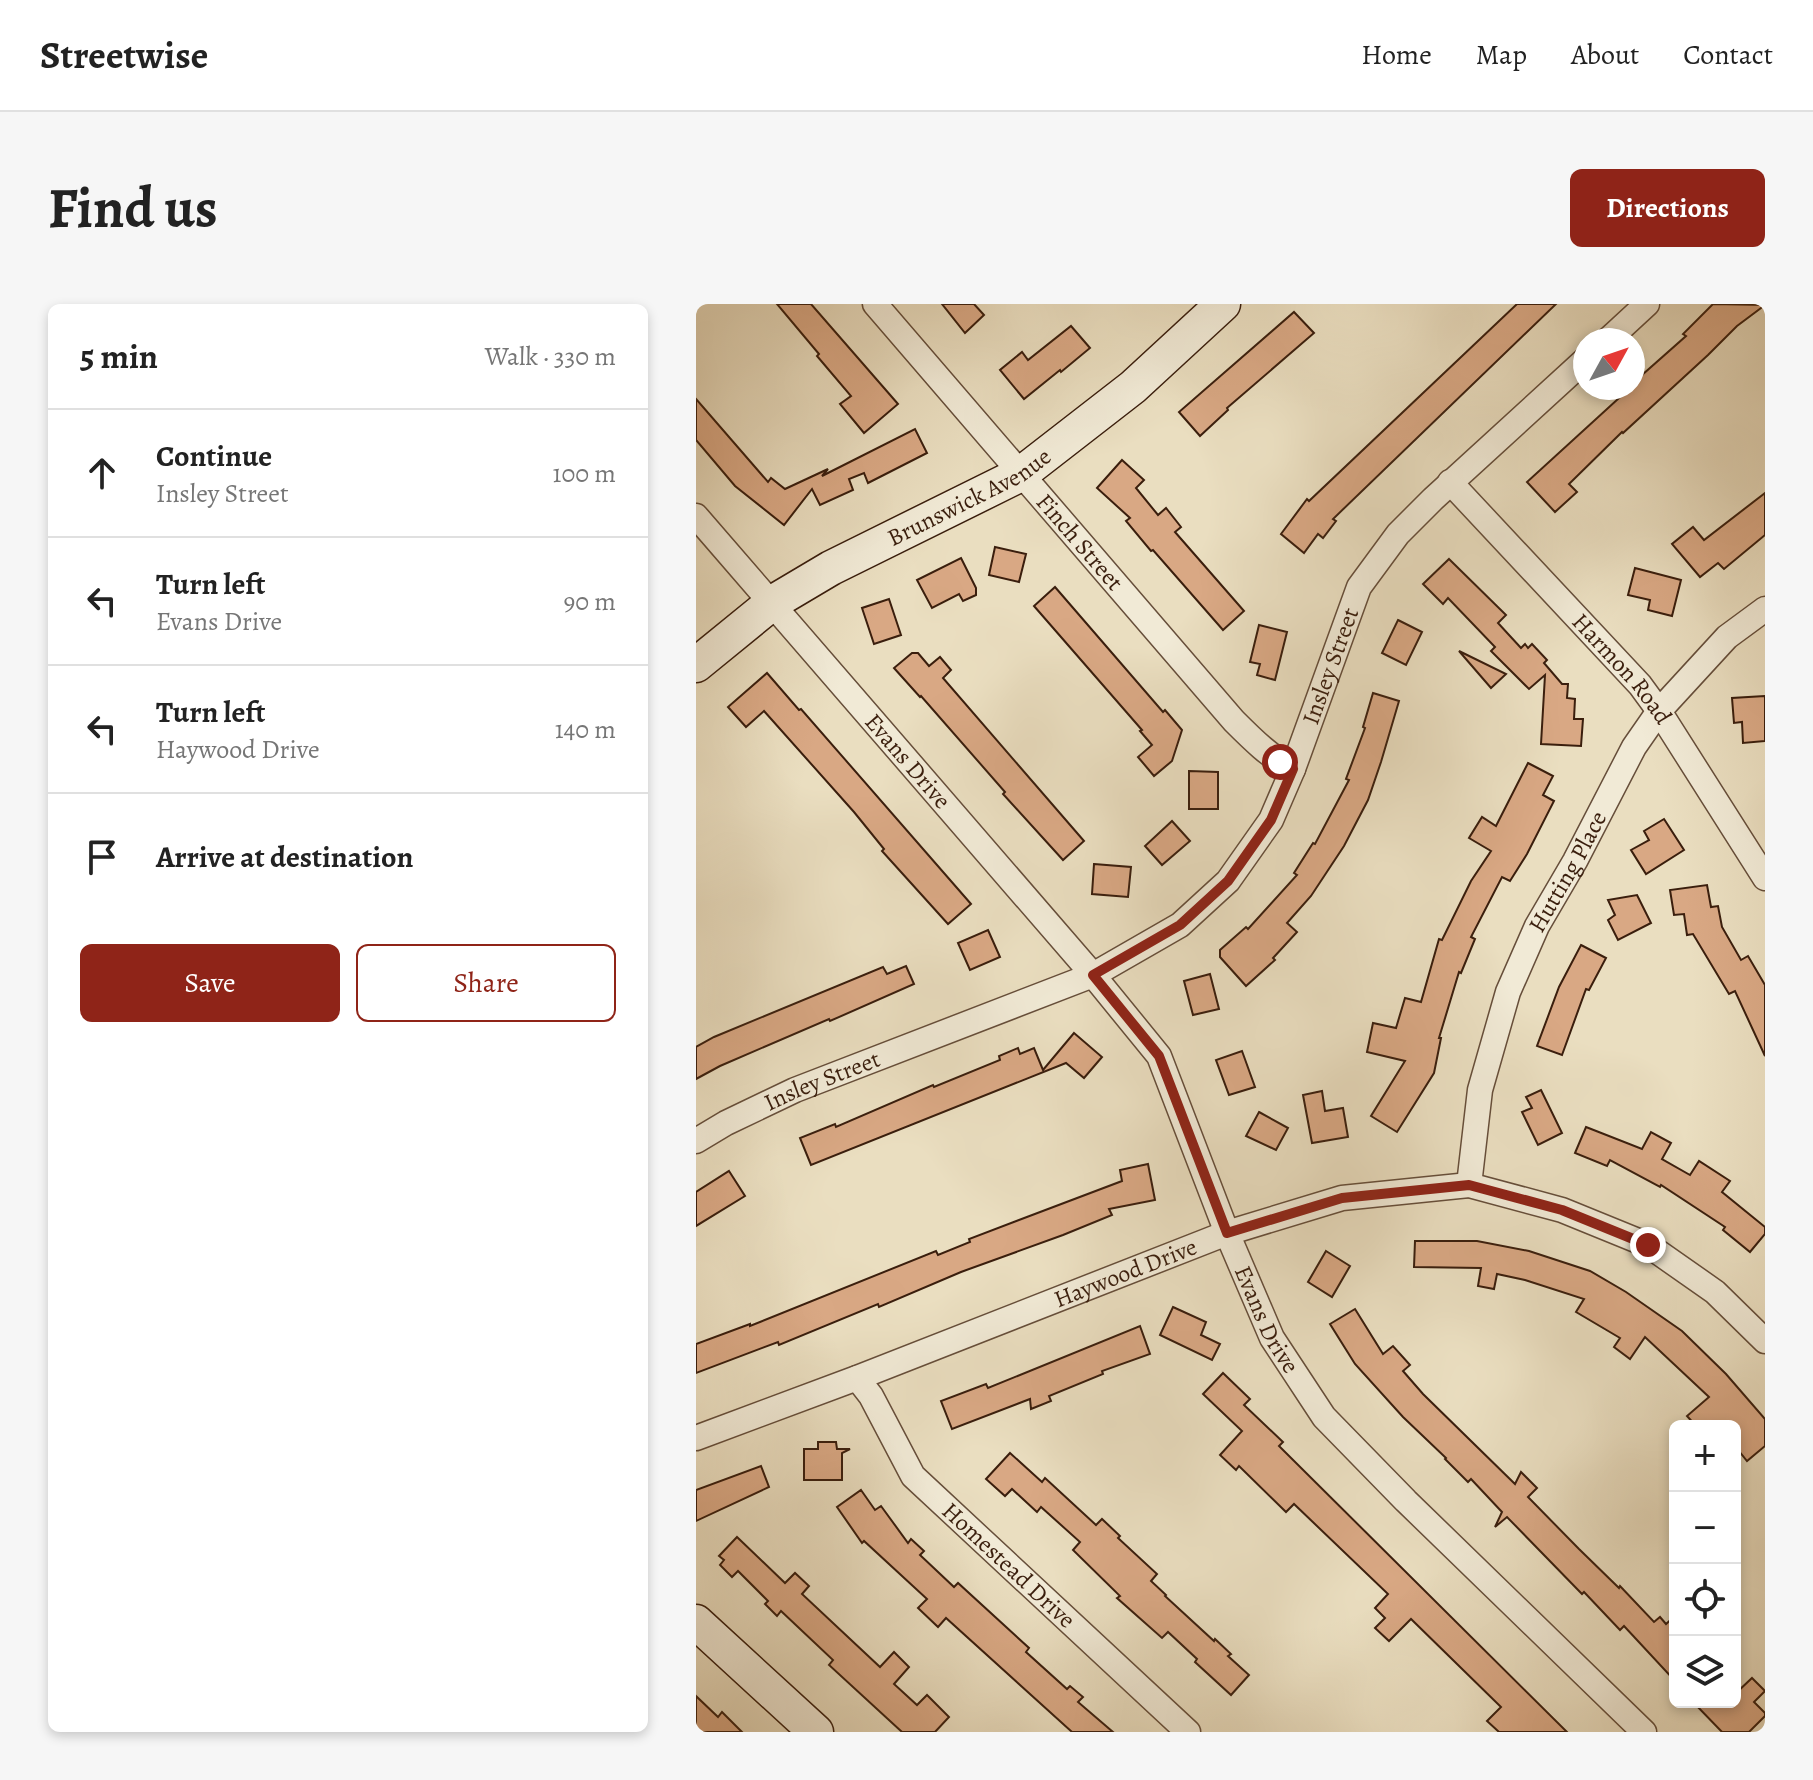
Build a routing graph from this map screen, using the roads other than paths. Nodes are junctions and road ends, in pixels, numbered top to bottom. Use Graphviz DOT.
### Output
graph roads {
  1 [pos="875,304"];
  2 [pos="1223,304"];
  3 [pos="1647,304"];
  4 [pos="1621,328"];
  5 [pos="1573,371"];
  6 [pos="1021,474"];
  7 [pos="1450,482"];
  8 [pos="696,516"];
  9 [pos="772,603"];
  10 [pos="1765,609"];
  11 [pos="696,665"];
  12 [pos="1659,711"];
  13 [pos="1293,769"];
  14 [pos="1765,878"];
  15 [pos="1093,975"];
  16 [pos="696,1141"];
  17 [pos="1469,1185"];
  18 [pos="1227,1233"];
  19 [pos="1765,1341"];
  20 [pos="857,1378"];
  21 [pos="696,1438"];
  22 [pos="696,1622"];
  23 [pos="816,1732"];
  24 [pos="1188,1732"];
  25 [pos="1644,1732"];
  1 -- 6 [label="street, Finch Street"];
  2 -- 6 [label="street, Brunswick Avenue"];
  3 -- 4 [label="street"];
  5 -- 7 [label="street, Insley Street"];
  6 -- 9 [label="street, Brunswick Avenue"];
  6 -- 13 [label="street, Finch Street"];
  7 -- 12 [label="street, Harmon Road"];
  7 -- 13 [label="street, Insley Street"];
  8 -- 9 [label="street, Evans Drive"];
  9 -- 11 [label="street, Brunswick Avenue"];
  9 -- 15 [label="street, Evans Drive"];
  10 -- 12 [label="street, Hutting Place"];
  12 -- 14 [label="street, Harmon Road"];
  12 -- 17 [label="street, Hutting Place"];
  13 -- 15 [label="street, Insley Street"];
  15 -- 16 [label="street, Insley Street"];
  15 -- 18 [label="street, Evans Drive"];
  17 -- 18 [label="street, Haywood Drive"];
  17 -- 19 [label="street, Haywood Drive"];
  18 -- 20 [label="street, Haywood Drive"];
  18 -- 25 [label="street, Evans Drive"];
  20 -- 21 [label="street, Haywood Drive"];
  20 -- 24 [label="street, Homestead Drive"];
  22 -- 23 [label="street"];
}
